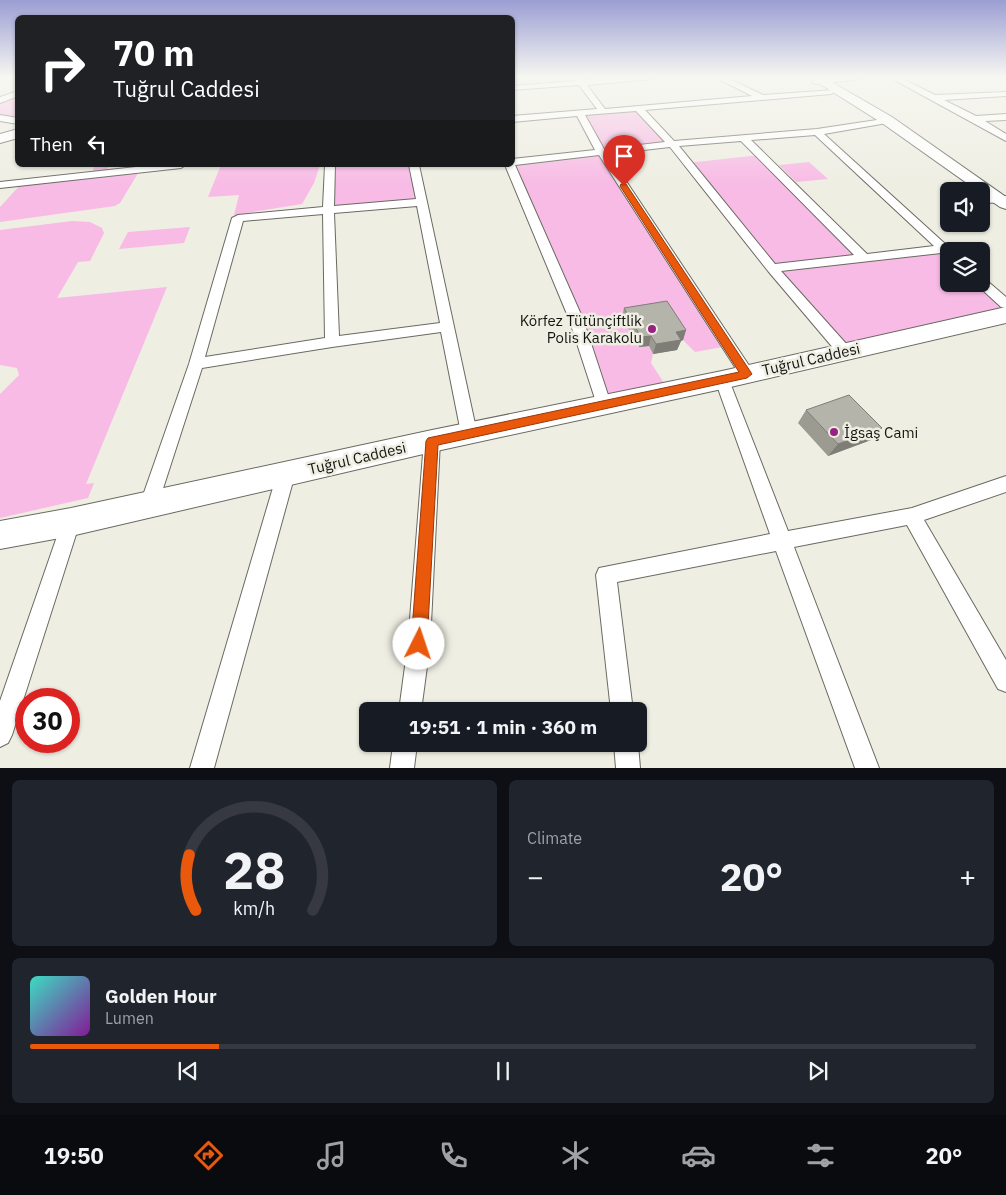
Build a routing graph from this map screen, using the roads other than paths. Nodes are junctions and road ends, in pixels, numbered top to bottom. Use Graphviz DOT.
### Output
graph roads {
  1 [pos="593,113"];
  2 [pos="643,113"];
  3 [pos="868,113"];
  4 [pos="963,113"];
  5 [pos="580,114"];
  6 [pos="1006,117"];
  7 [pos="0,118"];
  8 [pos="515,119"];
  9 [pos="975,119"];
  10 [pos="15,120"];
  11 [pos="881,121"];
  12 [pos="817,132"];
  13 [pos="15,134"];
  14 [pos="743,138"];
  15 [pos="1006,138"];
  16 [pos="0,139"];
  17 [pos="672,144"];
  18 [pos="602,153"];
  19 [pos="515,162"];
  20 [pos="162,167"];
  21 [pos="330,167"];
  22 [pos="414,167"];
  23 [pos="511,167"];
  24 [pos="0,185"];
  25 [pos="992,198"];
  26 [pos="420,202"];
  27 [pos="328,210"];
  28 [pos="1006,216"];
  29 [pos="940,245"];
  30 [pos="940,251"];
  31 [pos="863,257"];
  32 [pos="772,268"];
  33 [pos="990,290"];
  34 [pos="1006,304"];
  35 [pos="1006,314"];
  36 [pos="446,327"];
  37 [pos="332,342"];
  38 [pos="845,352"];
  39 [pos="196,364"];
  40 [pos="735,377"];
  41 [pos="603,404"];
  42 [pos="468,434"];
  43 [pos="432,441"];
  44 [pos="286,474"];
  45 [pos="1006,484"];
  46 [pos="149,504"];
  47 [pos="912,516"];
  48 [pos="71,522"];
  49 [pos="0,535"];
  50 [pos="784,542"];
  51 [pos="1006,681"];
  52 [pos="411,702"];
  53 [pos="621,702"];
  54 [pos="0,735"];
  55 [pos="404,752"];
  56 [pos="627,752"];
  57 [pos="202,768"];
  58 [pos="402,768"];
  59 [pos="628,768"];
  60 [pos="868,768"];
  1 -- 5 [label="street"];
  2 -- 17 [label="street"];
  3 -- 11 [label="main road"];
  4 -- 9 [label="street"];
  5 -- 8 [label="street"];
  5 -- 18 [label="street"];
  6 -- 9 [label="street"];
  7 -- 10 [label="street"];
  9 -- 15 [label="street"];
  11 -- 12 [label="street"];
  11 -- 25 [label="main road"];
  11 -- 25 [label="main road"];
  12 -- 14 [label="street"];
  12 -- 29 [label="street"];
  13 -- 16 [label="main road"];
  14 -- 17 [label="street"];
  14 -- 31 [label="street"];
  17 -- 18 [label="street"];
  17 -- 32 [label="street"];
  18 -- 19 [label="street"];
  18 -- 40 [label="street"];
  20 -- 24 [label="street"];
  21 -- 27 [label="street"];
  22 -- 26 [label="street"];
  23 -- 41 [label="street"];
  25 -- 28 [label="main road"];
  26 -- 27 [label="street"];
  26 -- 36 [label="street"];
  27 -- 37 [label="street"];
  27 -- 39 [label="street"];
  30 -- 31 [label="street"];
  31 -- 32 [label="street"];
  32 -- 38 [label="street"];
  33 -- 34 [label="street"];
  35 -- 38 [label="main road, Tuğrul Caddesi"];
  36 -- 37 [label="street"];
  36 -- 42 [label="street"];
  37 -- 39 [label="street"];
  38 -- 40 [label="main road, Tuğrul Caddesi"];
  39 -- 46 [label="street"];
  40 -- 41 [label="main road, Tuğrul Caddesi"];
  40 -- 50 [label="street"];
  41 -- 42 [label="main road, Tuğrul Caddesi"];
  42 -- 43 [label="main road, Tuğrul Caddesi"];
  43 -- 44 [label="main road, Tuğrul Caddesi"];
  43 -- 52 [label="street"];
  44 -- 46 [label="main road, Tuğrul Caddesi"];
  44 -- 57 [label="street"];
  45 -- 47 [label="street"];
  46 -- 48 [label="main road, Tuğrul Caddesi"];
  47 -- 50 [label="street"];
  47 -- 51 [label="street"];
  48 -- 49 [label="main road, Tuğrul Caddesi"];
  48 -- 54 [label="street"];
  50 -- 53 [label="street"];
  50 -- 60 [label="street"];
  55 -- 58 [label="street"];
  56 -- 59 [label="street"];
}
